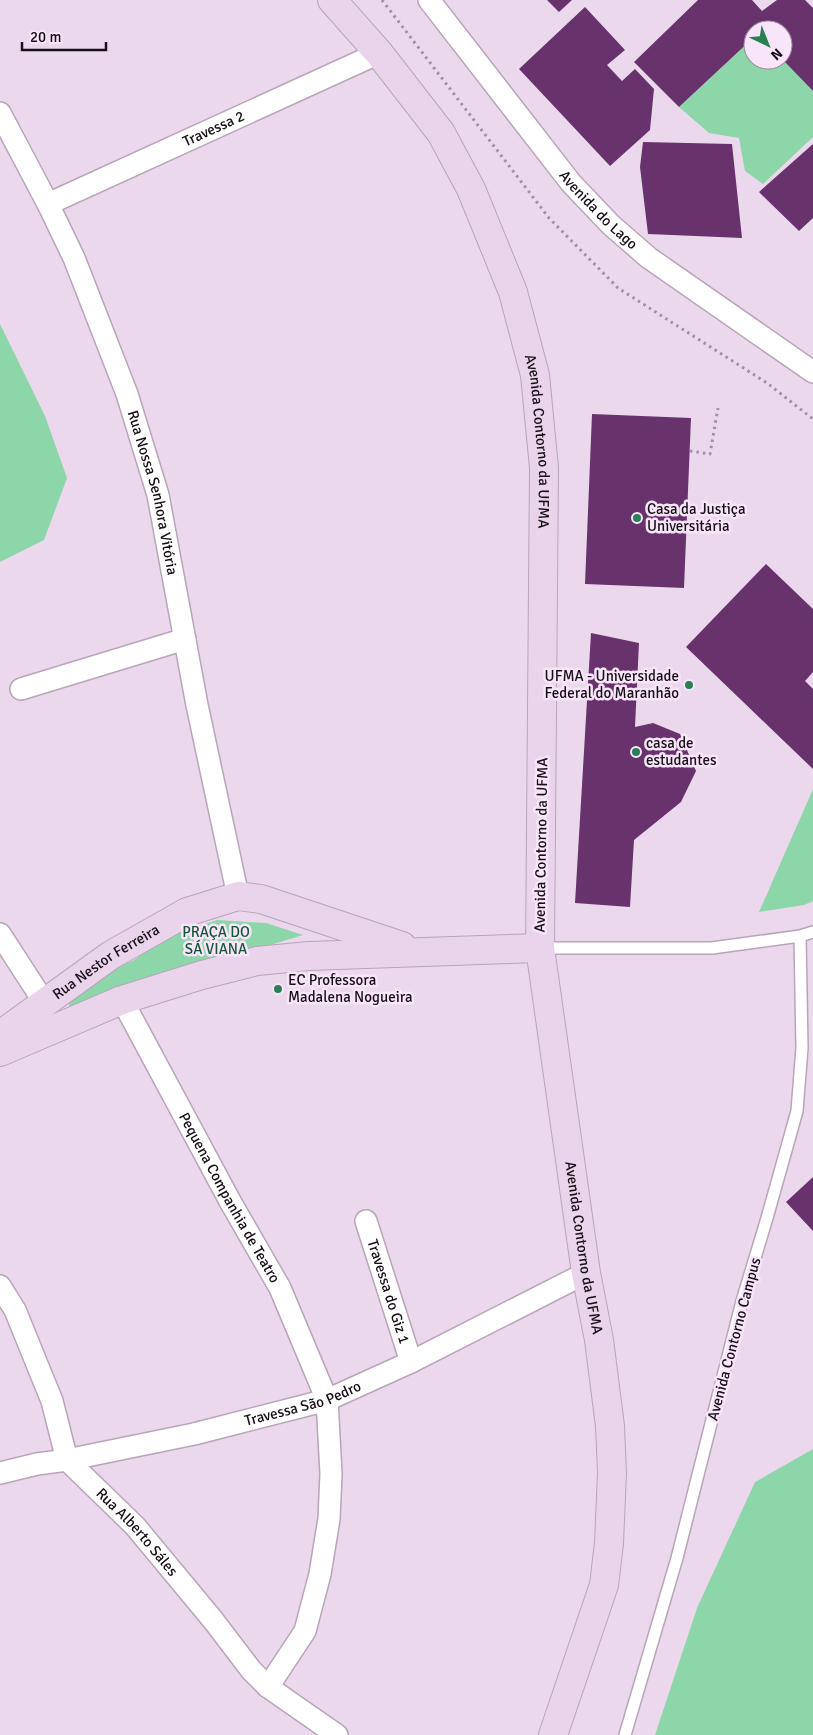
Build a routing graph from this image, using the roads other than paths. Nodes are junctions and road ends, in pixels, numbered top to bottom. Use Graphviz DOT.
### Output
graph roads {
  1 [pos="332,0"];
  2 [pos="428,0"];
  3 [pos="379,53"];
  4 [pos="0,113"];
  5 [pos="48,204"];
  6 [pos="813,372"];
  7 [pos="185,639"];
  8 [pos="21,689"];
  9 [pos="238,896"];
  10 [pos="813,932"];
  11 [pos="0,934"];
  12 [pos="800,936"];
  13 [pos="540,948"];
  14 [pos="418,952"];
  15 [pos="122,1000"];
  16 [pos="44,1002"];
  17 [pos="0,1035"];
  18 [pos="0,1052"];
  19 [pos="366,1222"];
  20 [pos="586,1272"];
  21 [pos="0,1286"];
  22 [pos="411,1362"];
  23 [pos="327,1400"];
  24 [pos="66,1460"];
  25 [pos="0,1473"];
  26 [pos="268,1687"];
  27 [pos="337,1735"];
  28 [pos="553,1735"];
  29 [pos="625,1735"];
  1 -- 3 [label="main road, Avenida Contorno da UFMA"];
  2 -- 6 [label="street, Avenida do Lago"];
  3 -- 5 [label="street, Travessa 2"];
  3 -- 13 [label="main road, Avenida Contorno da UFMA"];
  4 -- 5 [label="street, Rua Nossa Senhora Vitória"];
  5 -- 7 [label="street, Rua Nossa Senhora Vitória"];
  7 -- 8 [label="street"];
  7 -- 9 [label="street, Rua Nossa Senhora Vitória"];
  9 -- 14 [label="main road, Rua Nestor Ferreira"];
  9 -- 16 [label="main road, Rua Nestor Ferreira"];
  10 -- 12 [label="lane"];
  11 -- 16 [label="street"];
  12 -- 13 [label="lane"];
  12 -- 29 [label="lane, Avenida Contorno Campus"];
  13 -- 14 [label="main road, Rua Nestor Ferreira"];
  13 -- 20 [label="main road, Avenida Contorno da UFMA"];
  14 -- 15 [label="main road, Rua Nestor Ferreira"];
  15 -- 18 [label="main road, Rua Nestor Ferreira"];
  15 -- 23 [label="street, Pequena Companhia de Teatro"];
  16 -- 17 [label="main road, Rua Nestor Ferreira"];
  19 -- 22 [label="street, Travessa do Giz 1"];
  20 -- 22 [label="street, Travessa São Pedro"];
  20 -- 28 [label="main road, Avenida Contorno da UFMA"];
  21 -- 24 [label="street"];
  22 -- 23 [label="street, Travessa São Pedro"];
  23 -- 24 [label="street, Travessa São Pedro"];
  23 -- 26 [label="street"];
  24 -- 25 [label="street, Travessa São Pedro"];
  24 -- 26 [label="street, Rua Alberto Sáles"];
  26 -- 27 [label="street, Rua Alberto Sáles"];
}
